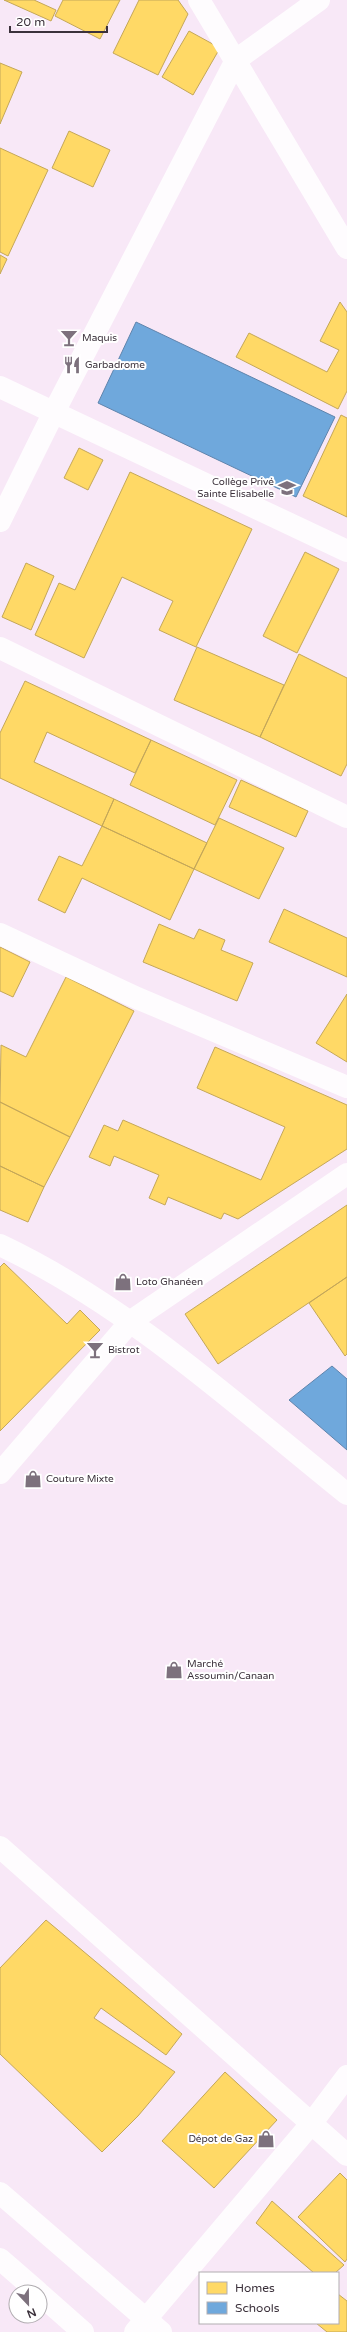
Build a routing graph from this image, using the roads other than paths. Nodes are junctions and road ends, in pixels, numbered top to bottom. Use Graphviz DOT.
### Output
graph roads {
  1 [pos="199,0"];
  2 [pos="318,0"];
  3 [pos="236,60"];
  4 [pos="347,248"];
  5 [pos="0,387"];
  6 [pos="53,414"];
  7 [pos="0,521"];
  8 [pos="347,551"];
  9 [pos="0,648"];
  10 [pos="347,817"];
  11 [pos="0,934"];
  12 [pos="347,1087"];
  13 [pos="347,1174"];
  14 [pos="0,1245"];
  15 [pos="131,1321"];
  16 [pos="0,1473"];
  17 [pos="347,1494"];
  18 [pos="0,1848"];
  19 [pos="347,2076"];
  20 [pos="311,2124"];
  21 [pos="347,2155"];
  22 [pos="0,2193"];
  23 [pos="0,2259"];
  24 [pos="29,2284"];
  25 [pos="48,2301"];
  26 [pos="147,2328"];
  27 [pos="83,2332"];
  1 -- 3 [label="street"];
  2 -- 3 [label="street"];
  3 -- 4 [label="street"];
  3 -- 6 [label="street"];
  5 -- 6 [label="street"];
  6 -- 7 [label="street"];
  6 -- 8 [label="street"];
  9 -- 10 [label="street"];
  11 -- 12 [label="street"];
  13 -- 15 [label="street"];
  14 -- 15 [label="street"];
  15 -- 16 [label="street"];
  15 -- 17 [label="street"];
  18 -- 20 [label="street"];
  19 -- 20 [label="street"];
  20 -- 21 [label="street"];
  20 -- 26 [label="street"];
  22 -- 26 [label="street"];
  23 -- 24 [label="street"];
  25 -- 27 [label="street"];
}
